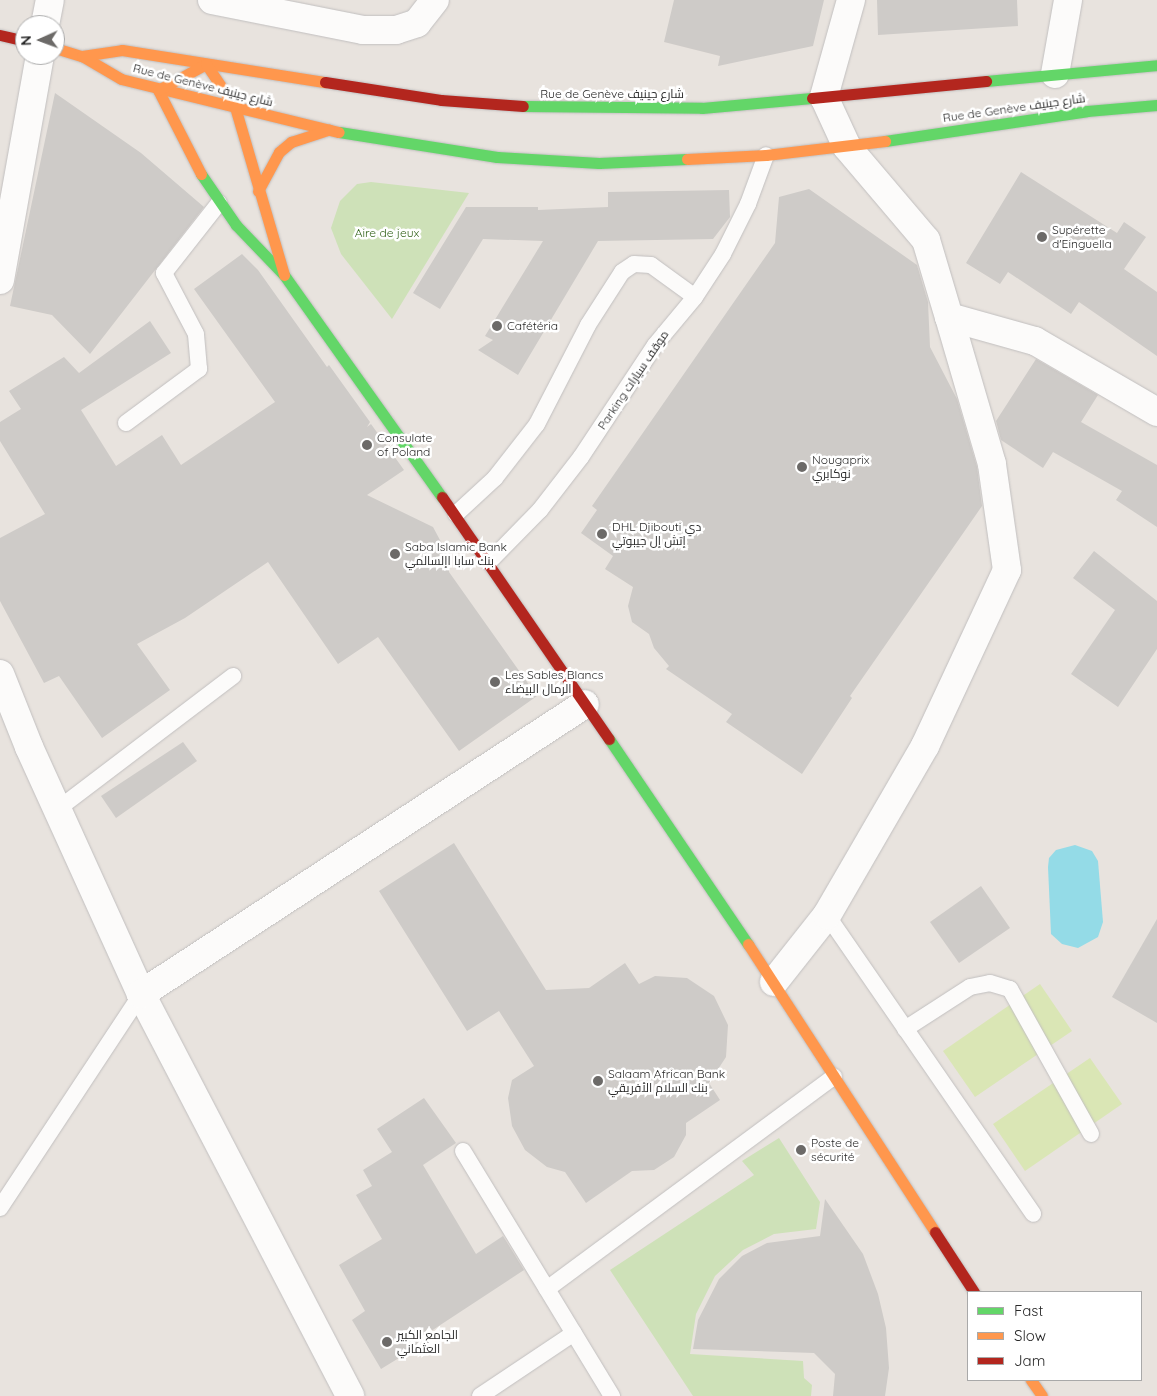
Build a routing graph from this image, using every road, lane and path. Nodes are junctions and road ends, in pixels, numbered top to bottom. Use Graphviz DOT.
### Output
graph roads {
  1 [pos="50,0"];
  2 [pos="212,0"];
  3 [pos="435,0"];
  4 [pos="850,0"];
  5 [pos="1068,0"];
  6 [pos="48,15"];
  7 [pos="0,35"];
  8 [pos="15,39"];
  9 [pos="65,51"];
  10 [pos="82,56"];
  11 [pos="206,64"];
  12 [pos="38,65"];
  13 [pos="1157,65"];
  14 [pos="1055,74"];
  15 [pos="158,90"];
  16 [pos="824,97"];
  17 [pos="1157,105"];
  18 [pos="235,108"];
  19 [pos="329,130"];
  20 [pos="847,147"];
  21 [pos="766,155"];
  22 [pos="258,191"];
  23 [pos="219,203"];
  24 [pos="284,275"];
  25 [pos="0,280"];
  26 [pos="695,297"];
  27 [pos="949,317"];
  28 [pos="1157,412"];
  29 [pos="126,423"];
  30 [pos="456,514"];
  31 [pos="489,562"];
  32 [pos="0,674"];
  33 [pos="233,676"];
  34 [pos="585,704"];
  35 [pos="58,809"];
  36 [pos="827,915"];
  37 [pos="774,982"];
  38 [pos="141,994"];
  39 [pos="905,1029"];
  40 [pos="834,1077"];
  41 [pos="1092,1134"];
  42 [pos="463,1151"];
  43 [pos="0,1208"];
  44 [pos="1033,1214"];
  45 [pos="546,1288"];
  46 [pos="973,1291"];
  47 [pos="574,1333"];
  48 [pos="1032,1381"];
  49 [pos="350,1396"];
  50 [pos="480,1396"];
  51 [pos="612,1396"];
  52 [pos="1042,1396"];
  1 -- 6 [label="street"];
  2 -- 3 [label="street"];
  4 -- 16 [label="street"];
  5 -- 14 [label="street"];
  7 -- 8 [label="main road"];
  9 -- 10 [label="main road"];
  10 -- 11 [label="main road, Rue de Genève شارع جينيف"];
  10 -- 15 [label="main road, Rue de Genève شارع جينيف"];
  11 -- 15 [label="main road"];
  11 -- 16 [label="main road, Rue de Genève شارع جينيف"];
  11 -- 18 [label="main road"];
  12 -- 25 [label="street"];
  13 -- 14 [label="main road, Rue de Genève شارع جينيف"];
  14 -- 16 [label="main road, Rue de Genève شارع جينيف"];
  15 -- 18 [label="main road, Rue de Genève شارع جينيف"];
  15 -- 23 [label="main road"];
  16 -- 20 [label="street"];
  17 -- 20 [label="main road, Rue de Genève شارع جينيف"];
  18 -- 19 [label="main road, Rue de Genève شارع جينيف"];
  18 -- 22 [label="main road"];
  19 -- 21 [label="main road, Rue de Genève شارع جينيف"];
  19 -- 22 [label="main road"];
  20 -- 21 [label="main road, Rue de Genève شارع جينيف"];
  20 -- 27 [label="street"];
  21 -- 26 [label="lane, Parking موقف سيارات"];
  22 -- 24 [label="main road"];
  23 -- 24 [label="main road"];
  23 -- 29 [label="lane"];
  24 -- 30 [label="main road"];
  26 -- 30 [label="lane"];
  26 -- 31 [label="lane, Parking موقف سيارات"];
  27 -- 28 [label="street"];
  27 -- 36 [label="street"];
  30 -- 31 [label="main road"];
  31 -- 34 [label="main road"];
  32 -- 35 [label="street"];
  33 -- 35 [label="lane"];
  34 -- 37 [label="main road"];
  34 -- 38 [label="street"];
  35 -- 38 [label="street"];
  36 -- 37 [label="street"];
  36 -- 39 [label="lane"];
  37 -- 40 [label="main road"];
  38 -- 43 [label="lane"];
  38 -- 49 [label="street"];
  39 -- 41 [label="lane"];
  39 -- 44 [label="lane"];
  40 -- 45 [label="lane"];
  40 -- 46 [label="main road"];
  42 -- 45 [label="lane"];
  45 -- 47 [label="lane"];
  47 -- 50 [label="lane"];
  47 -- 51 [label="lane"];
  48 -- 52 [label="main road"];
}
